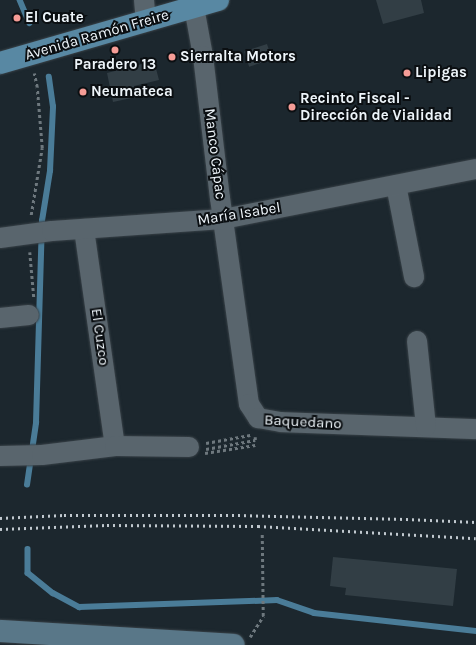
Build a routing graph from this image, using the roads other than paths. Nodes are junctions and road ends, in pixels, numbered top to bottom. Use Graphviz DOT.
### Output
graph roads {
  1 [pos="218,0"];
  2 [pos="194,7"];
  3 [pos="145,10"];
  4 [pos="0,63"];
  5 [pos="476,169"];
  6 [pos="396,185"];
  7 [pos="223,220"];
  8 [pos="84,229"];
  9 [pos="0,238"];
  10 [pos="414,277"];
  11 [pos="29,315"];
  12 [pos="0,318"];
  13 [pos="417,341"];
  14 [pos="256,426"];
  15 [pos="426,427"];
  16 [pos="476,429"];
  17 [pos="115,446"];
  18 [pos="198,450"];
  19 [pos="4,456"];
  20 [pos="10,636"];
  21 [pos="233,643"];
  1 -- 2 [label="main road, Avenida Ramón Freire"];
  2 -- 3 [label="main road, Avenida Ramón Freire"];
  2 -- 7 [label="street, Manco Cápac"];
  3 -- 4 [label="main road, Avenida Ramón Freire"];
  5 -- 6 [label="street, María Isabel"];
  6 -- 7 [label="street, María Isabel"];
  6 -- 10 [label="street"];
  7 -- 8 [label="street, María Isabel"];
  7 -- 14 [label="street, Manco Cápac"];
  8 -- 9 [label="street, María Isabel"];
  8 -- 17 [label="street, El Cuzco"];
  11 -- 12 [label="street"];
  13 -- 15 [label="street"];
  14 -- 15 [label="street, Baquedano"];
  15 -- 16 [label="street, Baquedano"];
  17 -- 18 [label="street"];
  17 -- 19 [label="street"];
  20 -- 21 [label="main road"];
}
